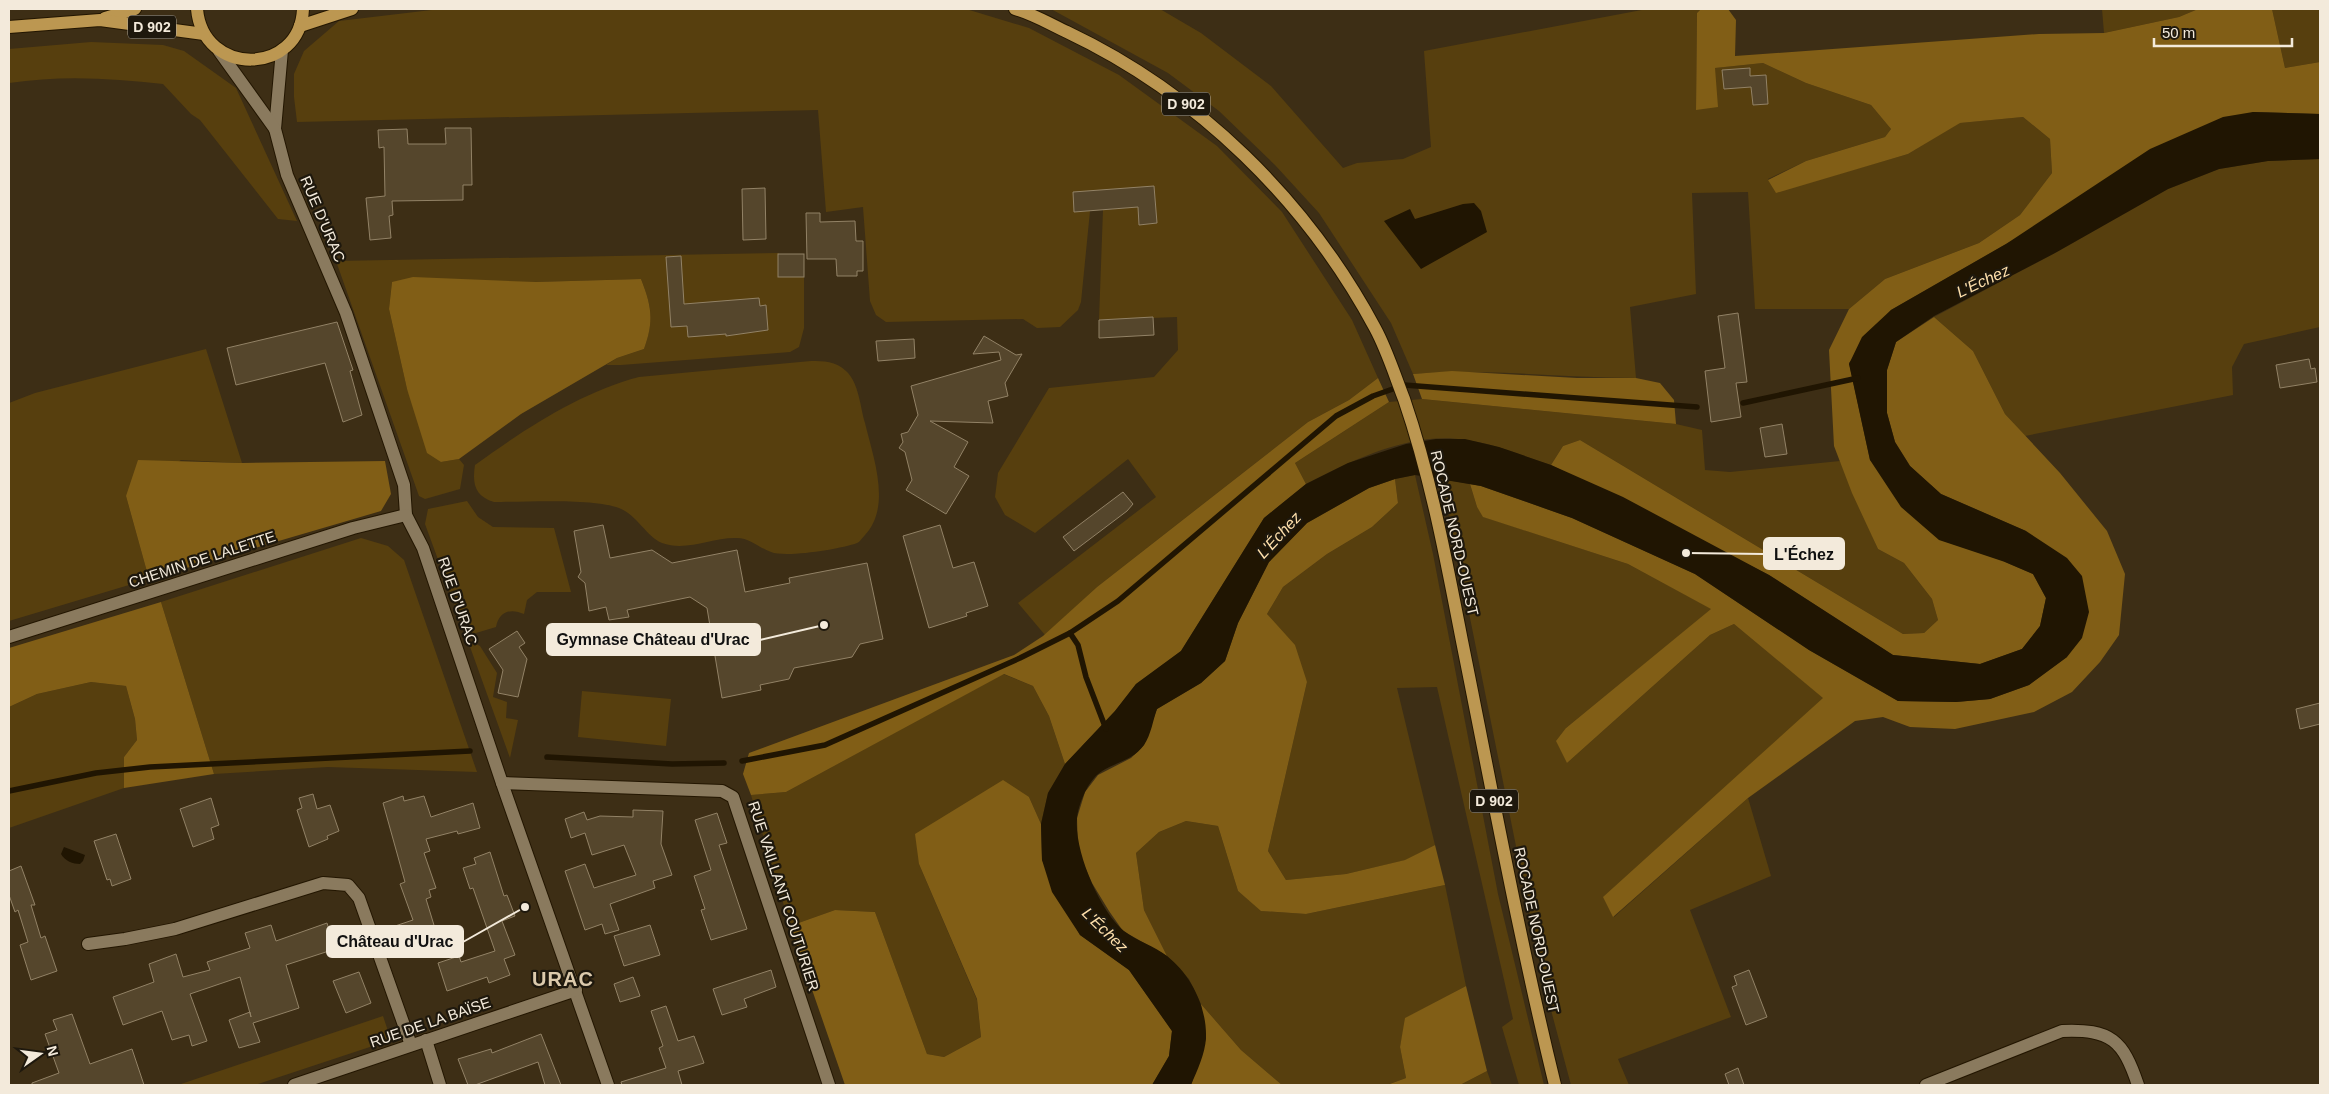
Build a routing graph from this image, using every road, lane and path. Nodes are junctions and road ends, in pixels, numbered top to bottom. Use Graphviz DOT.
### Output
graph roads {
  1 [pos="135,9"];
  2 [pos="197,9"];
  3 [pos="303,9"];
  4 [pos="352,9"];
  5 [pos="1015,9"];
  6 [pos="100,20"];
  7 [pos="300,26"];
  8 [pos="9,27"];
  9 [pos="204,34"];
  10 [pos="219,50"];
  11 [pos="282,50"];
  12 [pos="275,129"];
  13 [pos="406,515"];
  14 [pos="9,637"];
  15 [pos="502,783"];
  16 [pos="88,944"];
  17 [pos="576,990"];
  18 [pos="426,1040"];
  19 [pos="410,1045"];
  20 [pos="294,1085"];
  21 [pos="440,1085"];
  22 [pos="608,1085"];
  23 [pos="829,1085"];
  24 [pos="1555,1085"];
  25 [pos="1926,1085"];
  26 [pos="2138,1085"];
  1 -- 6 [label="main road, D 902"];
  2 -- 9 [label="main road"];
  3 -- 7 [label="main road"];
  4 -- 7 [label="main road"];
  5 -- 24 [label="main road, ROCADE NORD-OUEST / D 902"];
  6 -- 8 [label="main road, D 902"];
  6 -- 9 [label="main road, D 902"];
  7 -- 11 [label="main road"];
  9 -- 10 [label="main road"];
  10 -- 11 [label="main road"];
  10 -- 12 [label="street, RUE D'URAC"];
  11 -- 12 [label="street, RUE D'URAC"];
  12 -- 13 [label="street, RUE D'URAC"];
  13 -- 14 [label="street, CHEMIN DE LALETTE"];
  13 -- 15 [label="street, RUE D'URAC"];
  15 -- 17 [label="street, RUE D'URAC"];
  15 -- 23 [label="street, RUE VAILLANT COUTURIER"];
  16 -- 19 [label="street"];
  17 -- 18 [label="street, RUE DE LA BAÏSE"];
  17 -- 22 [label="street, RUE D'URAC"];
  18 -- 19 [label="street, RUE DE LA BAÏSE"];
  18 -- 21 [label="street"];
  19 -- 20 [label="street, RUE DE LA BAÏSE"];
  25 -- 26 [label="street"];
}
